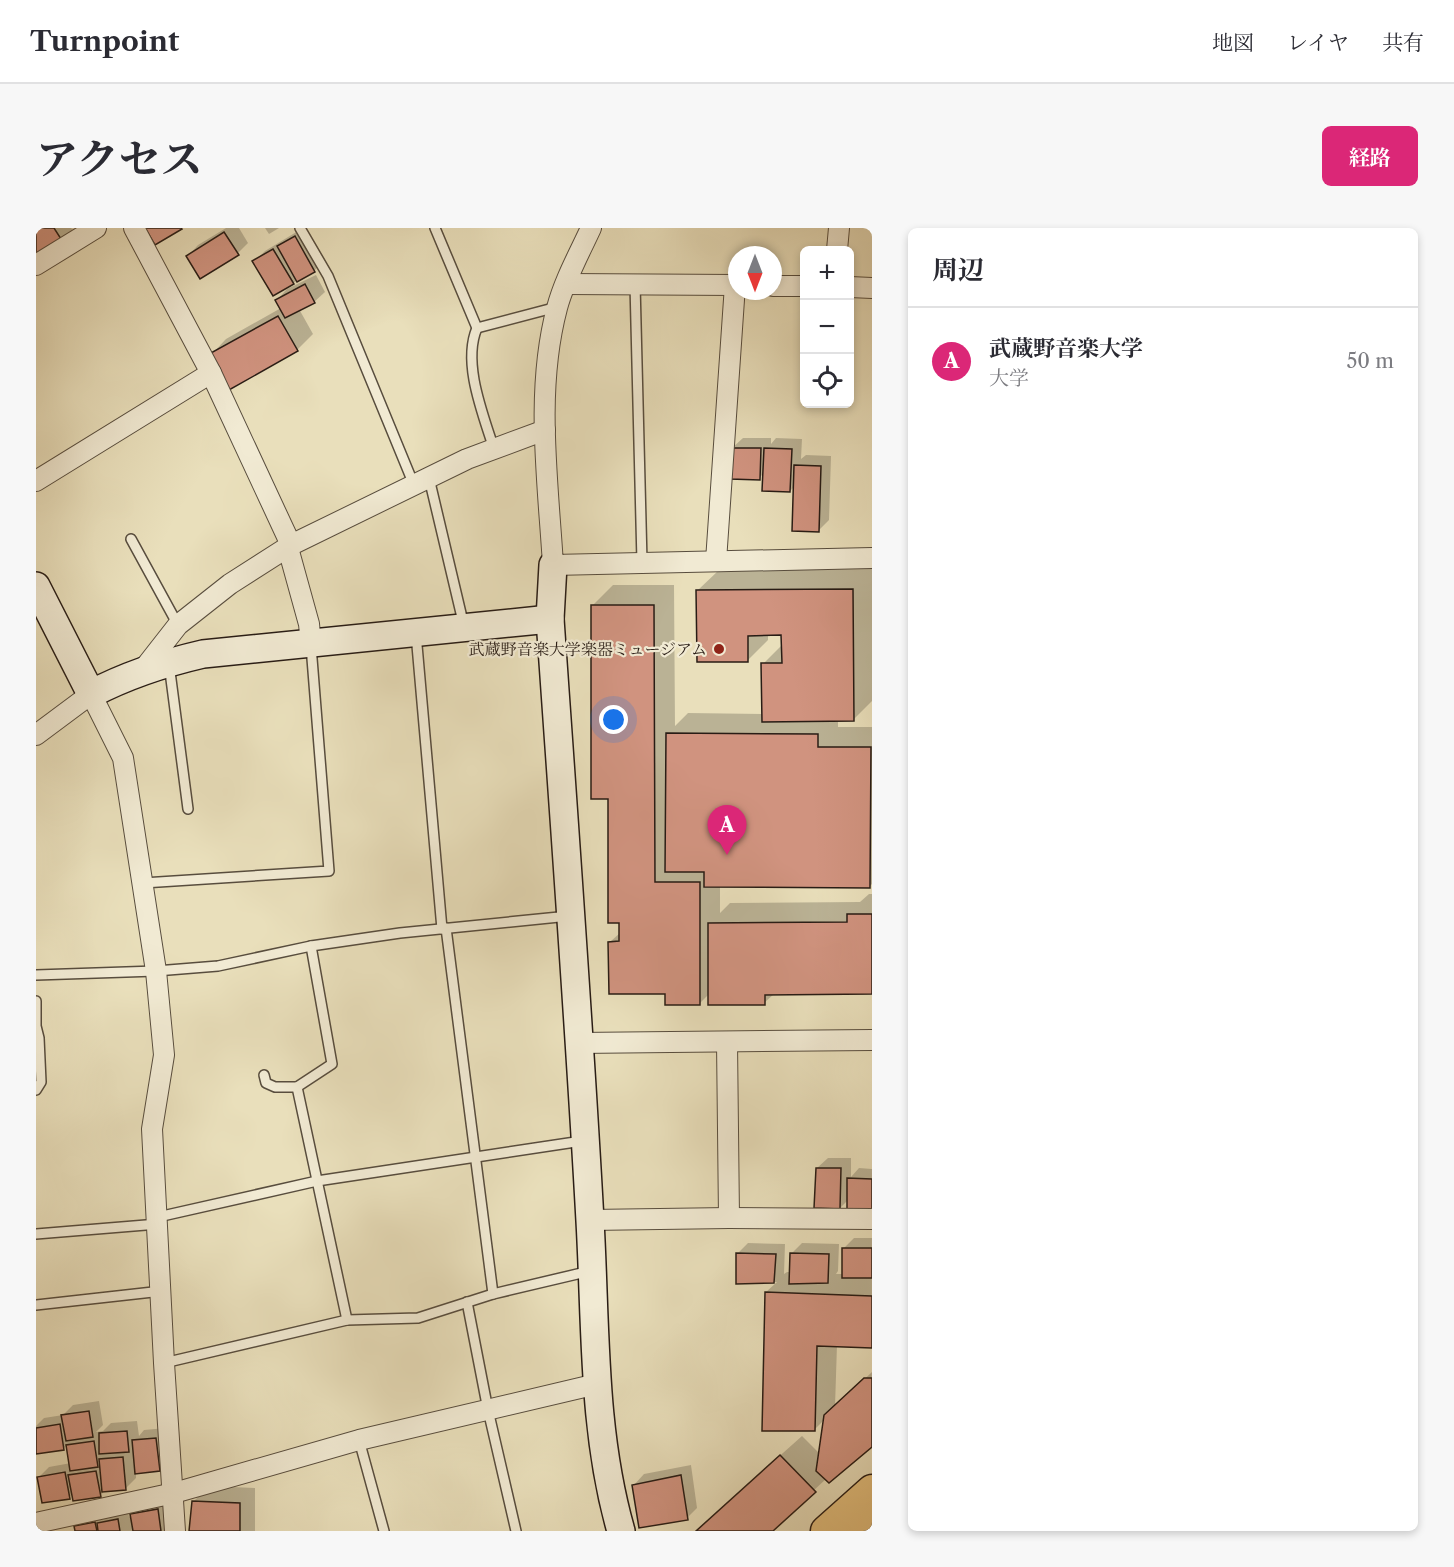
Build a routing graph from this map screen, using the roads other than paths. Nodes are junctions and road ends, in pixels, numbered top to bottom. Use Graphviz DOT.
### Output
graph roads {
  1 [pos="96,228"];
  2 [pos="135,228"];
  3 [pos="300,228"];
  4 [pos="435,228"];
  5 [pos="839,228"];
  6 [pos="585,232"];
  7 [pos="837,246"];
  8 [pos="36,265"];
  9 [pos="566,284"];
  10 [pos="634,284"];
  11 [pos="728,285"];
  12 [pos="782,286"];
  13 [pos="800,286"];
  14 [pos="854,287"];
  15 [pos="872,288"];
  16 [pos="735,300"];
  17 [pos="557,307"];
  18 [pos="477,328"];
  19 [pos="211,373"];
  20 [pos="545,430"];
  21 [pos="494,449"];
  22 [pos="36,481"];
  23 [pos="422,482"];
  24 [pos="131,539"];
  25 [pos="289,546"];
  26 [pos="872,558"];
  27 [pos="716,561"];
  28 [pos="642,562"];
  29 [pos="553,565"];
  30 [pos="38,595"];
  31 [pos="550,619"];
  32 [pos="178,625"];
  33 [pos="464,628"];
  34 [pos="416,634"];
  35 [pos="311,644"];
  36 [pos="169,662"];
  37 [pos="142,671"];
  38 [pos="92,694"];
  39 [pos="36,735"];
  40 [pos="188,808"];
  41 [pos="143,883"];
  42 [pos="570,916"];
  43 [pos="444,928"];
  44 [pos="311,946"];
  45 [pos="156,971"];
  46 [pos="36,975"];
  47 [pos="36,1001"];
  48 [pos="872,1040"];
  49 [pos="727,1042"];
  50 [pos="578,1043"];
  51 [pos="264,1075"];
  52 [pos="297,1087"];
  53 [pos="36,1090"];
  54 [pos="584,1141"];
  55 [pos="476,1157"];
  56 [pos="317,1181"];
  57 [pos="729,1218"];
  58 [pos="872,1218"];
  59 [pos="158,1220"];
  60 [pos="590,1220"];
  61 [pos="36,1234"];
  62 [pos="592,1270"];
  63 [pos="162,1291"];
  64 [pos="493,1294"];
  65 [pos="467,1302"];
  66 [pos="36,1305"];
  67 [pos="347,1320"];
  68 [pos="164,1363"];
  69 [pos="597,1384"];
  70 [pos="488,1410"];
  71 [pos="359,1440"];
  72 [pos="872,1490"];
  73 [pos="174,1493"];
  74 [pos="36,1517"];
  75 [pos="872,1519"];
  76 [pos="36,1523"];
  77 [pos="175,1531"];
  78 [pos="384,1531"];
  79 [pos="516,1531"];
  80 [pos="621,1531"];
  81 [pos="825,1531"];
  82 [pos="859,1531"];
  1 -- 8 [label="street"];
  2 -- 19 [label="street"];
  3 -- 23 [label="lane"];
  4 -- 18 [label="lane"];
  5 -- 7 [label="street"];
  6 -- 9 [label="street"];
  9 -- 10 [label="street"];
  9 -- 17 [label="street"];
  10 -- 11 [label="street"];
  10 -- 28 [label="lane"];
  12 -- 13 [label="street"];
  14 -- 15 [label="street"];
  16 -- 27 [label="street"];
  17 -- 18 [label="lane"];
  17 -- 20 [label="street"];
  18 -- 21 [label="lane"];
  19 -- 22 [label="street"];
  19 -- 25 [label="street"];
  20 -- 21 [label="street"];
  20 -- 29 [label="street"];
  21 -- 23 [label="street"];
  23 -- 25 [label="street"];
  23 -- 33 [label="lane"];
  24 -- 32 [label="lane"];
  25 -- 32 [label="street"];
  25 -- 35 [label="street"];
  26 -- 27 [label="street"];
  27 -- 28 [label="street"];
  28 -- 29 [label="street"];
  29 -- 31 [label="street"];
  30 -- 38 [label="street"];
  31 -- 33 [label="street"];
  31 -- 42 [label="street"];
  32 -- 37 [label="street"];
  33 -- 34 [label="street"];
  34 -- 35 [label="street"];
  34 -- 43 [label="lane"];
  35 -- 36 [label="street"];
  35 -- 41 [label="lane"];
  36 -- 37 [label="street"];
  36 -- 40 [label="lane"];
  37 -- 38 [label="street"];
  38 -- 39 [label="street"];
  38 -- 41 [label="street"];
  41 -- 45 [label="street"];
  42 -- 43 [label="lane"];
  42 -- 50 [label="street"];
  43 -- 44 [label="lane"];
  43 -- 55 [label="lane"];
  44 -- 45 [label="lane"];
  44 -- 52 [label="lane"];
  45 -- 46 [label="lane"];
  45 -- 59 [label="street"];
  47 -- 53 [label="lane"];
  48 -- 49 [label="street"];
  49 -- 50 [label="street"];
  49 -- 57 [label="street"];
  50 -- 54 [label="street"];
  51 -- 52 [label="lane"];
  52 -- 56 [label="lane"];
  54 -- 55 [label="lane"];
  54 -- 60 [label="street"];
  55 -- 56 [label="lane"];
  55 -- 64 [label="lane"];
  56 -- 59 [label="lane"];
  56 -- 67 [label="lane"];
  57 -- 58 [label="street"];
  57 -- 60 [label="street"];
  59 -- 61 [label="lane"];
  59 -- 63 [label="street"];
  60 -- 62 [label="street"];
  62 -- 64 [label="lane"];
  62 -- 69 [label="street"];
  63 -- 66 [label="lane"];
  63 -- 68 [label="street"];
  64 -- 65 [label="lane"];
  65 -- 67 [label="lane"];
  65 -- 70 [label="lane"];
  67 -- 68 [label="lane"];
  68 -- 73 [label="street"];
  69 -- 70 [label="street"];
  69 -- 80 [label="street"];
  70 -- 71 [label="street"];
  70 -- 79 [label="lane"];
  71 -- 73 [label="street"];
  71 -- 78 [label="lane"];
  72 -- 81 [label="main road"];
  73 -- 76 [label="street"];
  73 -- 77 [label="street"];
  74 -- 76 [label="lane"];
  75 -- 82 [label="main road"];
}
